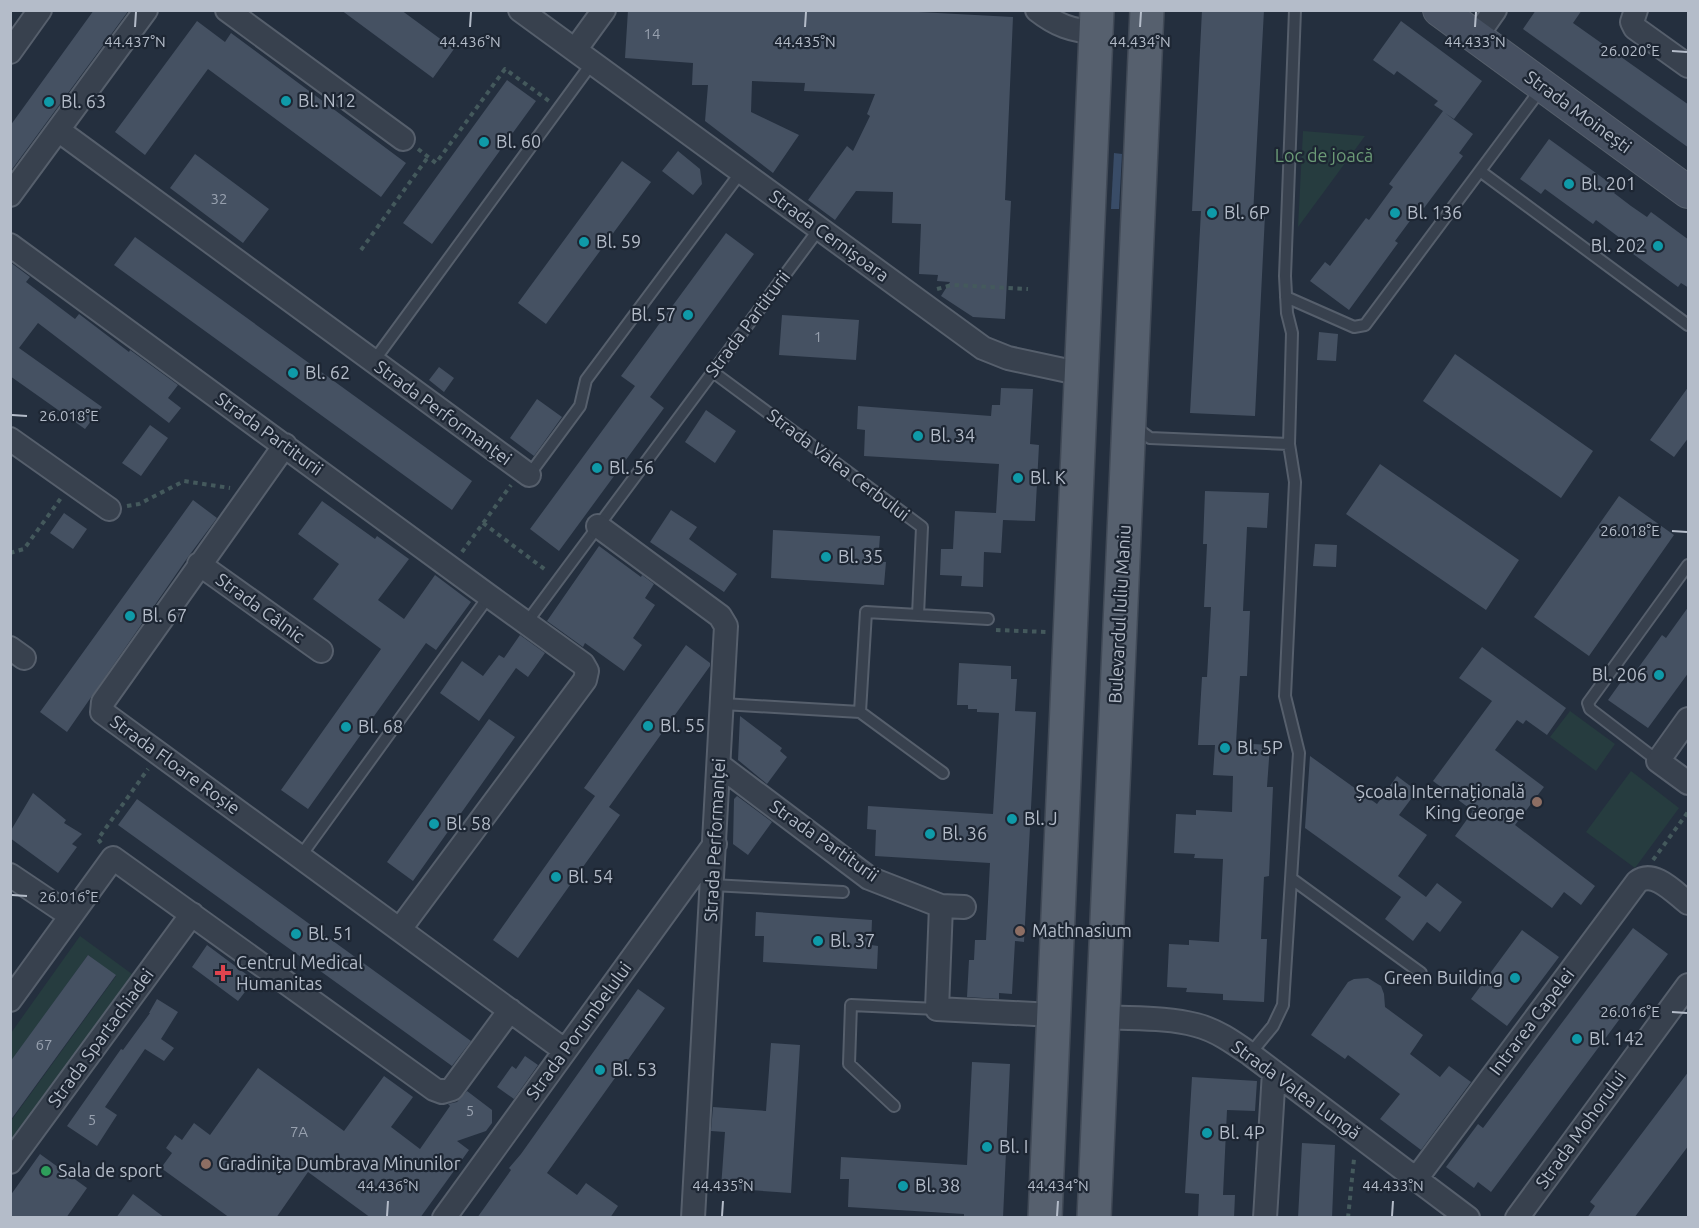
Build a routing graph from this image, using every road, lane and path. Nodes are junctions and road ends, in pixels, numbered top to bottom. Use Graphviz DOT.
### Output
graph roads {
  1 [pos="40,10"];
  2 [pos="146,10"];
  3 [pos="227,10"];
  4 [pos="520,10"];
  5 [pos="604,10"];
  6 [pos="1147,10"];
  7 [pos="1295,10"];
  8 [pos="1439,10"];
  9 [pos="1495,10"];
  10 [pos="1636,10"];
  11 [pos="1039,12"];
  12 [pos="1096,21"];
  13 [pos="1476,37"];
  14 [pos="10,52"];
  15 [pos="584,56"];
  16 [pos="1689,66"];
  17 [pos="1543,86"];
  18 [pos="559,108"];
  19 [pos="58,130"];
  20 [pos="403,138"];
  21 [pos="428,157"];
  22 [pos="436,163"];
  23 [pos="1480,171"];
  24 [pos="741,172"];
  25 [pos="1689,192"];
  26 [pos="10,195"];
  27 [pos="819,229"];
  28 [pos="10,245"];
  29 [pos="361,250"];
  30 [pos="1028,289"];
  31 [pos="1286,297"];
  32 [pos="923,305"];
  33 [pos="1689,325"];
  34 [pos="373,362"];
  35 [pos="713,372"];
  36 [pos="1082,374"];
  37 [pos="1080,422"];
  38 [pos="1129,425"];
  39 [pos="10,439"];
  40 [pos="1289,444"];
  41 [pos="285,445"];
  42 [pos="525,473"];
  43 [pos="72,483"];
  44 [pos="252,492"];
  45 [pos="109,509"];
  46 [pos="483,524"];
  47 [pos="598,526"];
  48 [pos="10,553"];
  49 [pos="199,564"];
  50 [pos="1689,565"];
  51 [pos="450,568"];
  52 [pos="558,580"];
  53 [pos="489,596"];
  54 [pos="918,615"];
  55 [pos="988,619"];
  56 [pos="527,622"];
  57 [pos="1070,633"];
  58 [pos="321,651"];
  59 [pos="723,704"];
  60 [pos="860,712"];
  61 [pos="1689,719"];
  62 [pos="159,754"];
  63 [pos="1658,761"];
  64 [pos="719,765"];
  65 [pos="943,773"];
  66 [pos="1689,783"];
  67 [pos="1689,812"];
  68 [pos="714,844"];
  69 [pos="300,857"];
  70 [pos="113,858"];
  71 [pos="10,874"];
  72 [pos="1292,879"];
  73 [pos="1646,880"];
  74 [pos="712,885"];
  75 [pos="843,892"];
  76 [pos="1689,903"];
  77 [pos="941,906"];
  78 [pos="964,908"];
  79 [pos="192,914"];
  80 [pos="71,916"];
  81 [pos="400,930"];
  82 [pos="1421,973"];
  83 [pos="1689,985"];
  84 [pos="10,999"];
  85 [pos="937,1009"];
  86 [pos="510,1010"];
  87 [pos="1053,1015"];
  88 [pos="1102,1017"];
  89 [pos="564,1050"];
  90 [pos="1250,1054"];
  91 [pos="1274,1072"];
  92 [pos="894,1106"];
  93 [pos="1357,1135"];
  94 [pos="10,1162"];
  95 [pos="1416,1179"];
  96 [pos="444,1218"];
  97 [pos="693,1218"];
  98 [pos="1045,1218"];
  99 [pos="1094,1218"];
  100 [pos="1265,1218"];
  101 [pos="1348,1218"];
  102 [pos="1468,1218"];
  103 [pos="1517,1218"];
  1 -- 14 [label="street"];
  2 -- 19 [label="street"];
  3 -- 20 [label="street"];
  4 -- 15 [label="street, Strada Cernișoara"];
  5 -- 15 [label="street"];
  6 -- 38 [label="main road, Bulevardul Iuliu Maniu"];
  7 -- 31 [label="lane"];
  8 -- 13 [label="main road, Strada Moinești"];
  9 -- 13 [label="street"];
  10 -- 16 [label="street"];
  11 -- 12 [label="street"];
  12 -- 36 [label="main road"];
  13 -- 17 [label="main road, Strada Moinești"];
  15 -- 18 [label="lane"];
  15 -- 24 [label="street, Strada Cernișoara"];
  17 -- 23 [label="lane"];
  17 -- 25 [label="main road, Strada Moinești"];
  18 -- 22 [label="path"];
  18 -- 34 [label="lane"];
  19 -- 26 [label="street"];
  19 -- 34 [label="street, Strada Performanței"];
  21 -- 29 [label="path"];
  23 -- 31 [label="lane"];
  23 -- 33 [label="lane"];
  24 -- 27 [label="street, Strada Cernișoara"];
  24 -- 42 [label="lane, Strada Performanței"];
  27 -- 32 [label="street, Strada Cernișoara"];
  27 -- 35 [label="lane, Strada Partiturii"];
  28 -- 41 [label="street, Strada Partiturii"];
  30 -- 32 [label="path"];
  31 -- 40 [label="lane"];
  32 -- 36 [label="street, Strada Cernișoara"];
  34 -- 42 [label="street, Strada Performanței"];
  35 -- 47 [label="lane, Strada Partiturii"];
  35 -- 54 [label="lane, Strada Valea Cerbului"];
  36 -- 37 [label="main road"];
  37 -- 38 [label="main road"];
  37 -- 57 [label="main road"];
  38 -- 40 [label="lane"];
  38 -- 88 [label="main road, Bulevardul Iuliu Maniu"];
  39 -- 43 [label="street"];
  40 -- 72 [label="lane"];
  41 -- 44 [label="street, Strada Floare Roșie"];
  41 -- 51 [label="street, Strada Partiturii"];
  42 -- 46 [label="path"];
  43 -- 45 [label="street"];
  43 -- 48 [label="path"];
  44 -- 45 [label="path"];
  44 -- 49 [label="street, Strada Floare Roșie"];
  46 -- 51 [label="path"];
  46 -- 52 [label="path"];
  47 -- 52 [label="lane, Strada Partiturii"];
  47 -- 59 [label="street, Strada Performanței"];
  49 -- 58 [label="street, Strada Câlnic"];
  49 -- 62 [label="street, Strada Floare Roșie"];
  50 -- 63 [label="lane"];
  51 -- 53 [label="street, Strada Partiturii"];
  52 -- 56 [label="lane, Strada Partiturii"];
  53 -- 56 [label="street, Strada Partiturii"];
  53 -- 69 [label="lane"];
  54 -- 55 [label="lane"];
  54 -- 60 [label="lane"];
  55 -- 57 [label="path"];
  56 -- 81 [label="street, Strada Partiturii"];
  57 -- 87 [label="main road"];
  59 -- 60 [label="lane"];
  59 -- 64 [label="street, Strada Performanței"];
  60 -- 65 [label="lane"];
  61 -- 63 [label="street"];
  62 -- 69 [label="street, Strada Floare Roșie"];
  62 -- 70 [label="path"];
  63 -- 66 [label="street"];
  64 -- 68 [label="street, Strada Performanței"];
  64 -- 77 [label="street, Strada Partiturii"];
  67 -- 73 [label="path"];
  68 -- 74 [label="street, Strada Performanței"];
  68 -- 89 [label="street, Strada Porumbelului"];
  69 -- 81 [label="street, Strada Floare Roșie"];
  70 -- 79 [label="street"];
  70 -- 80 [label="street"];
  71 -- 80 [label="street"];
  72 -- 82 [label="lane"];
  72 -- 90 [label="lane"];
  73 -- 76 [label="street"];
  73 -- 95 [label="street, Intrarea Capelei"];
  74 -- 75 [label="lane"];
  74 -- 97 [label="street, Strada Performanței"];
  77 -- 78 [label="street, Strada Partiturii"];
  77 -- 85 [label="street"];
  79 -- 86 [label="street"];
  79 -- 94 [label="street, Strada Spartachiadei"];
  80 -- 84 [label="street"];
  81 -- 86 [label="street, Strada Floare Roșie"];
  83 -- 103 [label="street, Strada Mohorului"];
  85 -- 87 [label="street"];
  85 -- 92 [label="lane"];
  86 -- 89 [label="street, Strada Floare Roșie"];
  87 -- 88 [label="main road"];
  87 -- 98 [label="main road"];
  88 -- 90 [label="street, Strada Valea Lungă"];
  88 -- 99 [label="main road, Bulevardul Iuliu Maniu"];
  89 -- 96 [label="street, Strada Porumbelului"];
  90 -- 91 [label="street, Strada Valea Lungă"];
  91 -- 93 [label="street, Strada Valea Lungă"];
  91 -- 100 [label="street"];
  93 -- 95 [label="street, Strada Valea Lungă"];
  93 -- 101 [label="path"];
  95 -- 102 [label="street, Strada Valea Lungă"];
}
